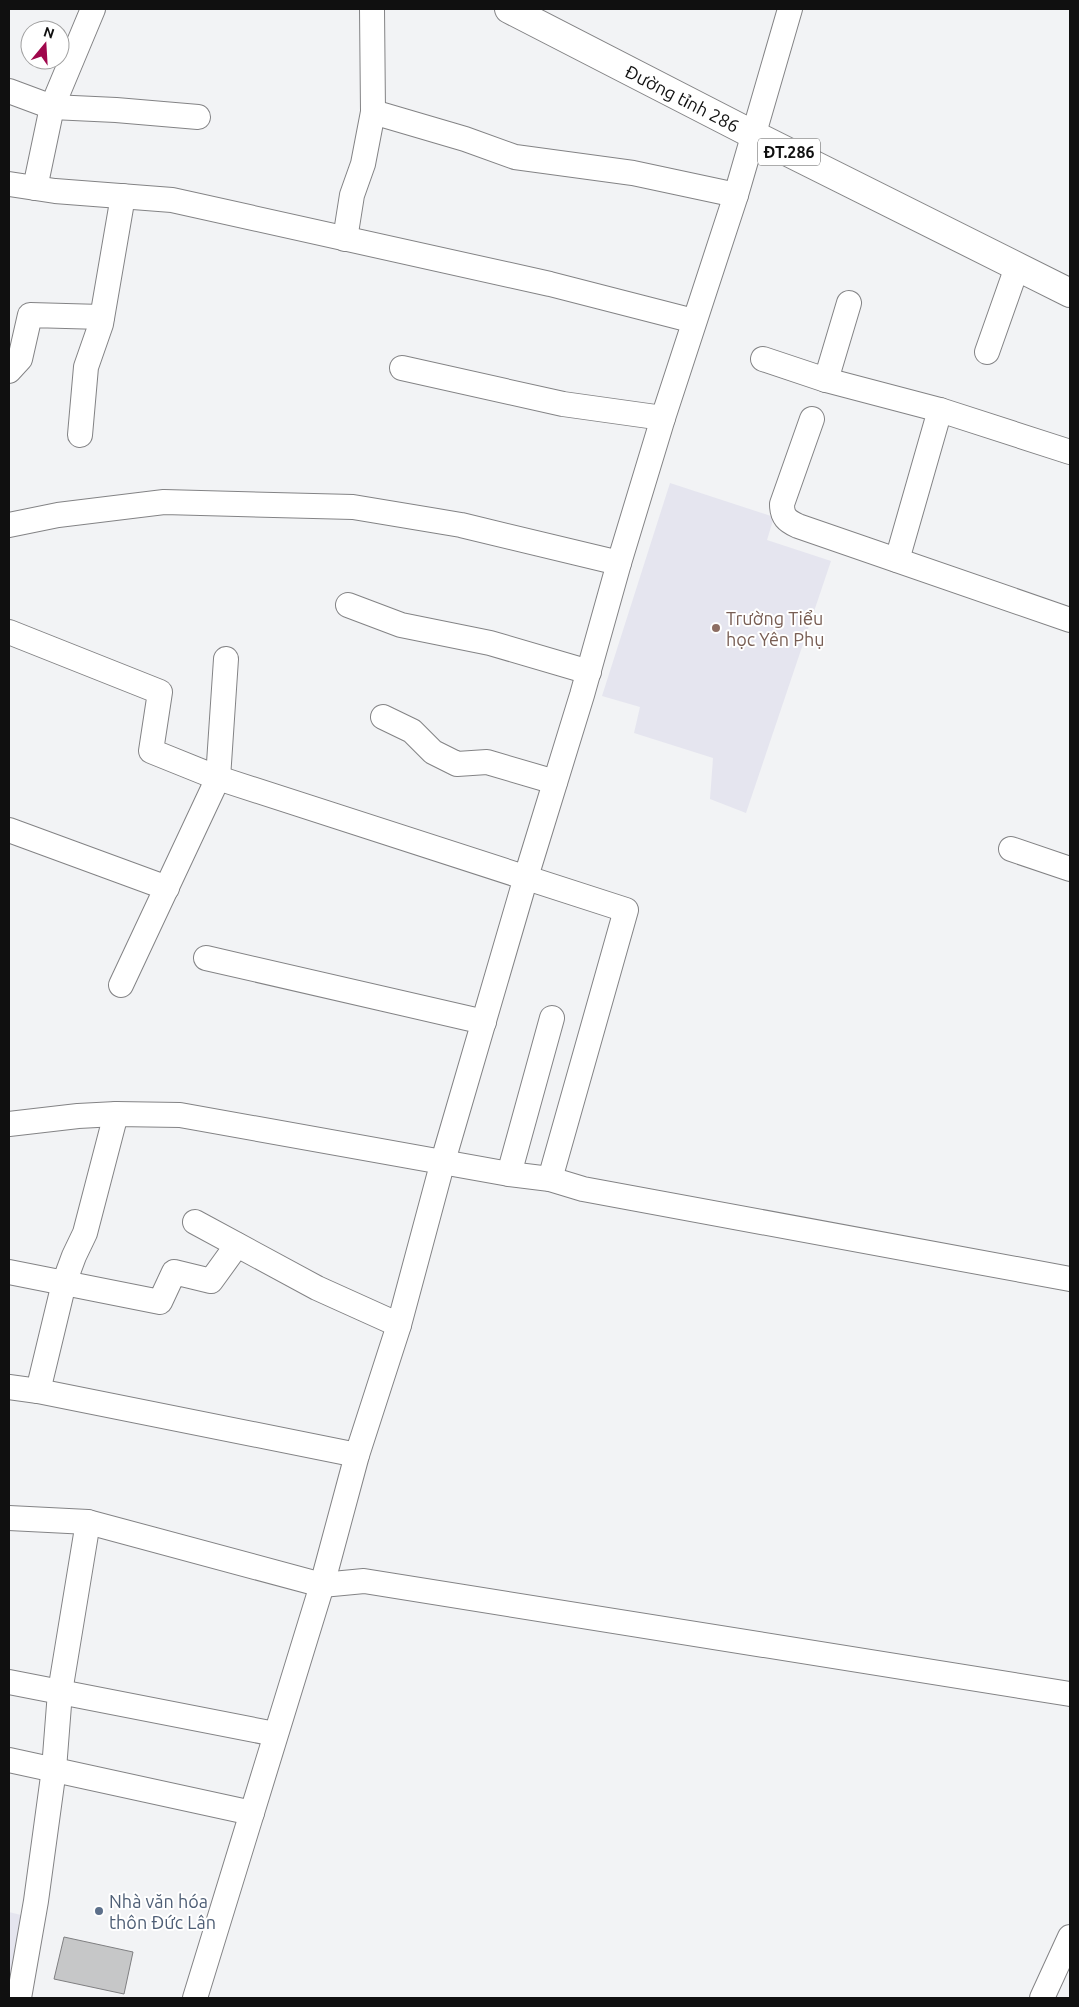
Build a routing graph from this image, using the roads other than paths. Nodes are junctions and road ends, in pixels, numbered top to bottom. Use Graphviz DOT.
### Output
graph roads {
  1 [pos="94,9"];
  2 [pos="372,9"];
  3 [pos="509,9"];
  4 [pos="790,9"];
  5 [pos="9,91"];
  6 [pos="52,107"];
  7 [pos="373,112"];
  8 [pos="198,117"];
  9 [pos="754,135"];
  10 [pos="9,184"];
  11 [pos="35,188"];
  12 [pos="736,195"];
  13 [pos="123,196"];
  14 [pos="345,239"];
  15 [pos="1017,267"];
  16 [pos="1070,293"];
  17 [pos="849,303"];
  18 [pos="102,316"];
  19 [pos="694,321"];
  20 [pos="987,352"];
  21 [pos="763,359"];
  22 [pos="402,368"];
  23 [pos="9,371"];
  24 [pos="826,380"];
  25 [pos="940,410"];
  26 [pos="663,418"];
  27 [pos="812,419"];
  28 [pos="80,435"];
  29 [pos="1070,452"];
  30 [pos="9,525"];
  31 [pos="897,560"];
  32 [pos="619,563"];
  33 [pos="348,604"];
  34 [pos="1070,620"];
  35 [pos="9,632"];
  36 [pos="226,659"];
  37 [pos="588,672"];
  38 [pos="383,717"];
  39 [pos="218,778"];
  40 [pos="555,782"];
  41 [pos="9,830"];
  42 [pos="1011,849"];
  43 [pos="1070,869"];
  44 [pos="526,877"];
  45 [pos="167,888"];
  46 [pos="206,958"];
  47 [pos="121,985"];
  48 [pos="552,1018"];
  49 [pos="484,1022"];
  50 [pos="116,1114"];
  51 [pos="9,1124"];
  52 [pos="443,1161"];
  53 [pos="509,1174"];
  54 [pos="550,1179"];
  55 [pos="194,1222"];
  56 [pos="237,1245"];
  57 [pos="9,1272"];
  58 [pos="1070,1279"];
  59 [pos="64,1283"];
  60 [pos="399,1325"];
  61 [pos="9,1387"];
  62 [pos="38,1391"];
  63 [pos="357,1456"];
  64 [pos="9,1518"];
  65 [pos="88,1522"];
  66 [pos="322,1585"];
  67 [pos="9,1682"];
  68 [pos="60,1692"];
  69 [pos="1070,1694"];
  70 [pos="276,1734"];
  71 [pos="9,1760"];
  72 [pos="54,1768"];
  73 [pos="252,1812"];
  74 [pos="1070,1936"];
  75 [pos="19,1998"];
  76 [pos="195,1998"];
  77 [pos="1042,1998"];
  1 -- 6 [label="street"];
  2 -- 7 [label="street"];
  3 -- 9 [label="main road, Đường tỉnh 286 / ĐT.286"];
  4 -- 9 [label="street"];
  5 -- 6 [label="street"];
  6 -- 8 [label="street"];
  6 -- 11 [label="street"];
  7 -- 12 [label="street"];
  7 -- 14 [label="street"];
  9 -- 12 [label="street"];
  9 -- 15 [label="main road, Đường tỉnh 286 / ĐT.286"];
  10 -- 11 [label="street"];
  11 -- 13 [label="street"];
  12 -- 19 [label="street"];
  13 -- 14 [label="street"];
  13 -- 18 [label="street"];
  14 -- 19 [label="street"];
  15 -- 16 [label="main road, Đường tỉnh 286 / ĐT.286"];
  15 -- 20 [label="street"];
  17 -- 24 [label="street"];
  18 -- 23 [label="street"];
  18 -- 28 [label="street"];
  19 -- 26 [label="street"];
  21 -- 24 [label="street"];
  22 -- 26 [label="street"];
  24 -- 25 [label="street"];
  25 -- 29 [label="street"];
  25 -- 31 [label="street"];
  26 -- 32 [label="street"];
  27 -- 31 [label="street"];
  30 -- 32 [label="street"];
  31 -- 34 [label="street"];
  32 -- 37 [label="street"];
  33 -- 37 [label="street"];
  35 -- 39 [label="street"];
  36 -- 39 [label="street"];
  37 -- 40 [label="street"];
  38 -- 40 [label="street"];
  39 -- 44 [label="street"];
  39 -- 45 [label="street"];
  40 -- 44 [label="street"];
  41 -- 45 [label="street"];
  42 -- 43 [label="street"];
  44 -- 49 [label="street"];
  44 -- 54 [label="street"];
  45 -- 47 [label="street"];
  46 -- 49 [label="street"];
  48 -- 53 [label="street"];
  49 -- 52 [label="street"];
  50 -- 51 [label="street"];
  50 -- 52 [label="street"];
  50 -- 59 [label="street"];
  52 -- 53 [label="street"];
  52 -- 60 [label="street"];
  53 -- 54 [label="street"];
  54 -- 58 [label="street"];
  55 -- 56 [label="street"];
  56 -- 59 [label="street"];
  56 -- 60 [label="street"];
  57 -- 59 [label="street"];
  59 -- 62 [label="street"];
  60 -- 63 [label="street"];
  61 -- 62 [label="street"];
  62 -- 63 [label="street"];
  63 -- 66 [label="street"];
  64 -- 65 [label="street"];
  65 -- 66 [label="street"];
  65 -- 68 [label="street"];
  66 -- 69 [label="street"];
  66 -- 70 [label="street"];
  67 -- 68 [label="street"];
  68 -- 70 [label="street"];
  68 -- 72 [label="street"];
  70 -- 73 [label="street"];
  71 -- 72 [label="street"];
  72 -- 73 [label="street"];
  72 -- 75 [label="street"];
  73 -- 76 [label="street"];
  74 -- 77 [label="street"];
}
